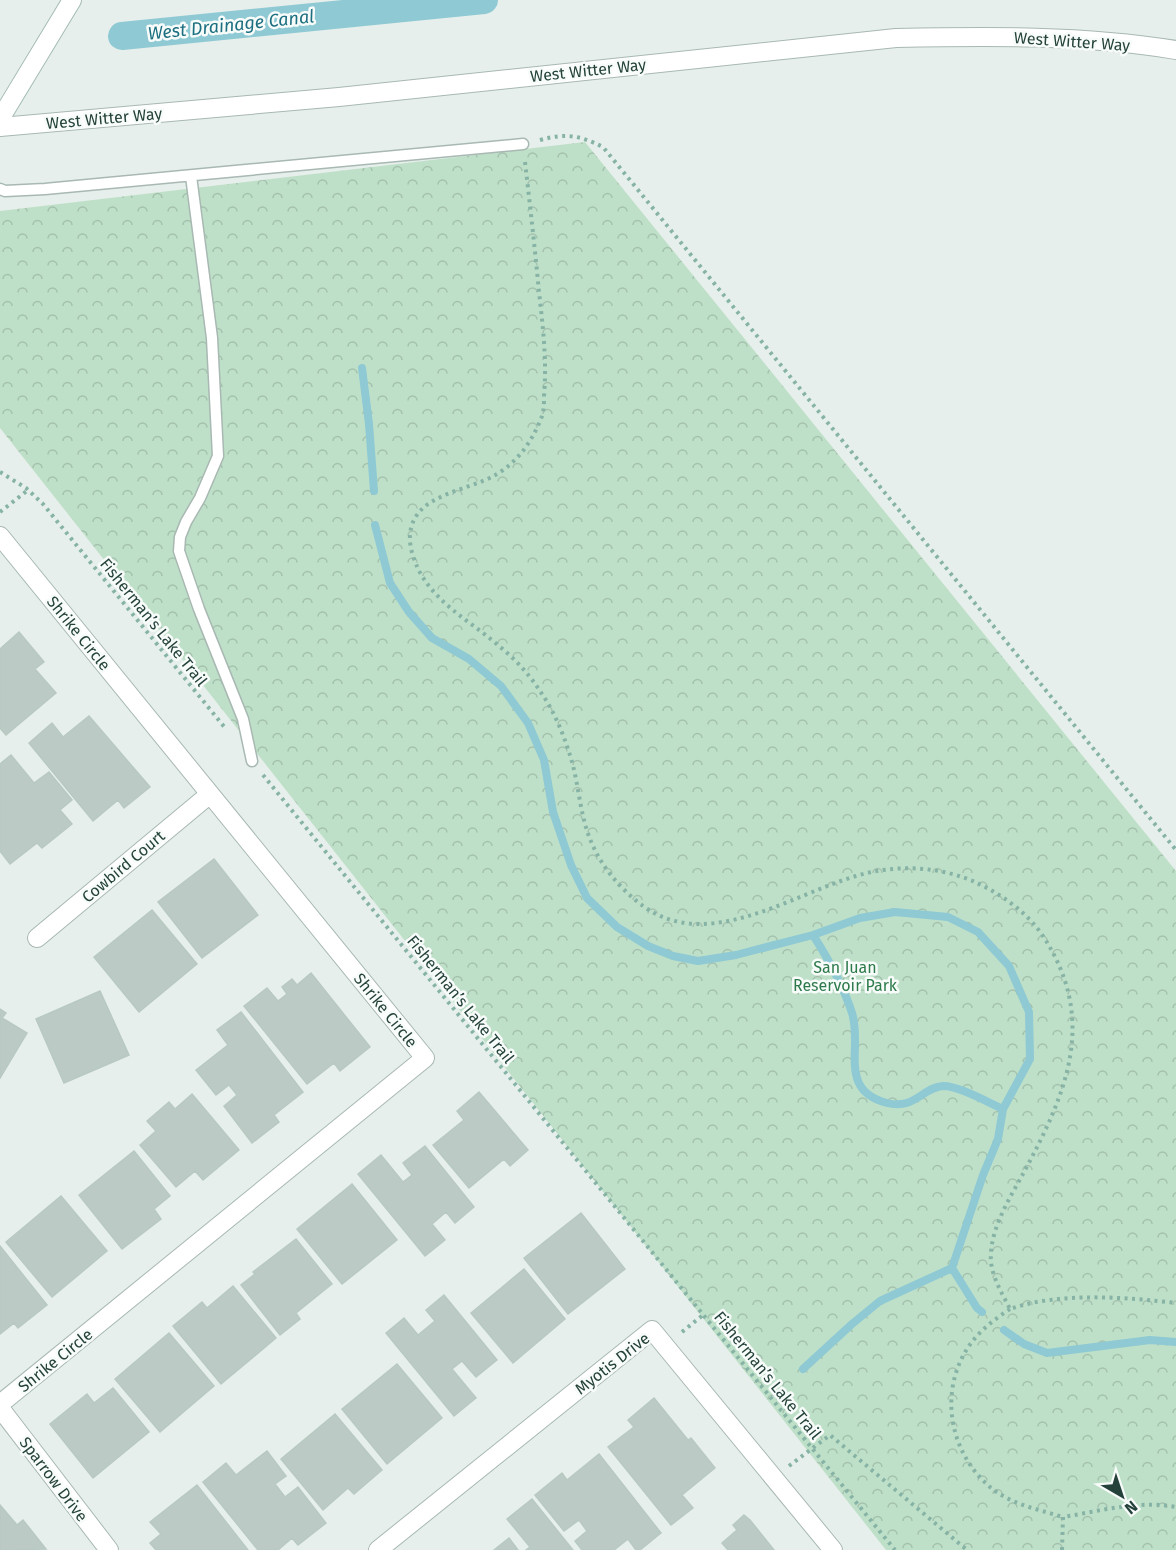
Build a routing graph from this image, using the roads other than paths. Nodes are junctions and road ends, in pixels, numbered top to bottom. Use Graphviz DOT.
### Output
graph roads {
  1 [pos="72,0"];
  2 [pos="1176,50"];
  3 [pos="0,118"];
  4 [pos="0,128"];
  5 [pos="524,144"];
  6 [pos="191,176"];
  7 [pos="0,189"];
  8 [pos="0,536"];
  9 [pos="252,761"];
  10 [pos="210,794"];
  11 [pos="37,938"];
  12 [pos="0,1406"];
  13 [pos="109,1550"];
  14 [pos="378,1550"];
  15 [pos="834,1550"];
  1 -- 3 [label="street"];
  2 -- 4 [label="street, West Witter Way"];
  5 -- 6 [label="lane"];
  6 -- 7 [label="lane"];
  6 -- 9 [label="lane"];
  8 -- 10 [label="street, Shrike Circle"];
  10 -- 11 [label="street, Cowbird Court"];
  10 -- 12 [label="street, Shrike Circle"];
  12 -- 13 [label="street, Sparrow Drive"];
  14 -- 15 [label="street, Myotis Drive"];
}
